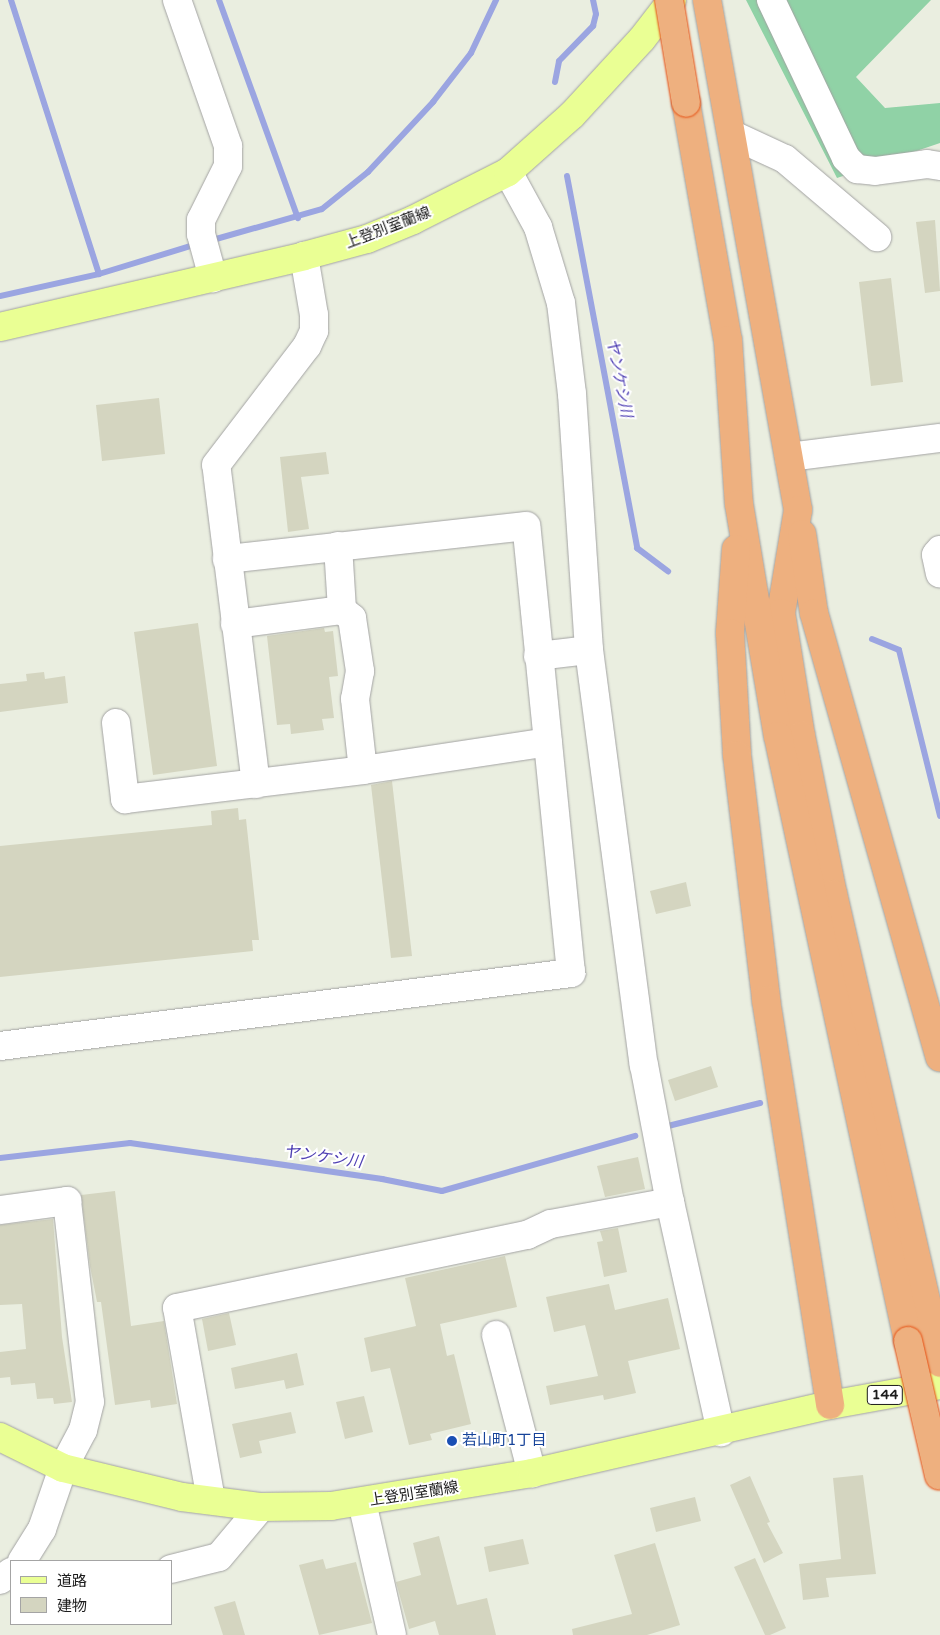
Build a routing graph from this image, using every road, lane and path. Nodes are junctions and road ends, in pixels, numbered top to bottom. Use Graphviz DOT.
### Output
graph roads {
  1 [pos="177,0"];
  2 [pos="671,0"];
  3 [pos="707,0"];
  4 [pos="771,0"];
  5 [pos="733,135"];
  6 [pos="940,166"];
  7 [pos="508,172"];
  8 [pos="877,237"];
  9 [pos="207,255"];
  10 [pos="304,256"];
  11 [pos="0,328"];
  12 [pos="940,438"];
  13 [pos="789,457"];
  14 [pos="739,504"];
  15 [pos="798,510"];
  16 [pos="338,546"];
  17 [pos="940,550"];
  18 [pos="227,558"];
  19 [pos="940,574"];
  20 [pos="342,610"];
  21 [pos="234,624"];
  22 [pos="590,650"];
  23 [pos="538,656"];
  24 [pos="116,723"];
  25 [pos="548,742"];
  26 [pos="363,770"];
  27 [pos="256,784"];
  28 [pos="0,1046"];
  29 [pos="940,1058"];
  30 [pos="670,1202"];
  31 [pos="0,1210"];
  32 [pos="496,1335"];
  33 [pos="921,1338"];
  34 [pos="940,1363"];
  35 [pos="940,1385"];
  36 [pos="830,1406"];
  37 [pos="721,1432"];
  38 [pos="0,1437"];
  39 [pos="63,1468"];
  40 [pos="532,1473"];
  41 [pos="940,1477"];
  42 [pos="211,1500"];
  43 [pos="362,1502"];
  44 [pos="260,1507"];
  45 [pos="20,1560"];
  46 [pos="172,1569"];
  47 [pos="392,1635"];
  1 -- 9 [label="street"];
  2 -- 7 [label="main road, 上登別室蘭線"];
  2 -- 14 [label="highway, bridge"];
  3 -- 5 [label="highway"];
  4 -- 6 [label="street"];
  5 -- 8 [label="street"];
  5 -- 13 [label="highway"];
  7 -- 10 [label="main road, 上登別室蘭線"];
  7 -- 22 [label="street"];
  9 -- 10 [label="main road, 上登別室蘭線"];
  9 -- 11 [label="main road, 上登別室蘭線"];
  10 -- 18 [label="street"];
  12 -- 13 [label="street"];
  13 -- 15 [label="highway"];
  14 -- 33 [label="highway"];
  14 -- 36 [label="highway"];
  15 -- 29 [label="highway"];
  15 -- 33 [label="highway"];
  16 -- 18 [label="street"];
  16 -- 20 [label="street"];
  16 -- 23 [label="street"];
  17 -- 19 [label="street"];
  18 -- 21 [label="street"];
  20 -- 21 [label="street"];
  20 -- 26 [label="street"];
  21 -- 27 [label="street"];
  22 -- 23 [label="street"];
  22 -- 30 [label="street"];
  23 -- 25 [label="street"];
  24 -- 27 [label="street"];
  25 -- 26 [label="street"];
  25 -- 28 [label="street"];
  26 -- 27 [label="street"];
  30 -- 37 [label="street"];
  30 -- 42 [label="street"];
  31 -- 39 [label="street"];
  32 -- 40 [label="street"];
  33 -- 34 [label="highway"];
  33 -- 41 [label="highway, bridge"];
  35 -- 36 [label="main road, 144"];
  36 -- 37 [label="main road, 上登別室蘭線"];
  37 -- 40 [label="main road, 上登別室蘭線"];
  38 -- 39 [label="main road, 上登別室蘭線"];
  39 -- 42 [label="main road, 上登別室蘭線"];
  39 -- 45 [label="street"];
  40 -- 43 [label="main road, 上登別室蘭線"];
  42 -- 44 [label="main road, 上登別室蘭線"];
  43 -- 44 [label="main road, 上登別室蘭線"];
  43 -- 47 [label="street"];
  44 -- 46 [label="street"];
}
